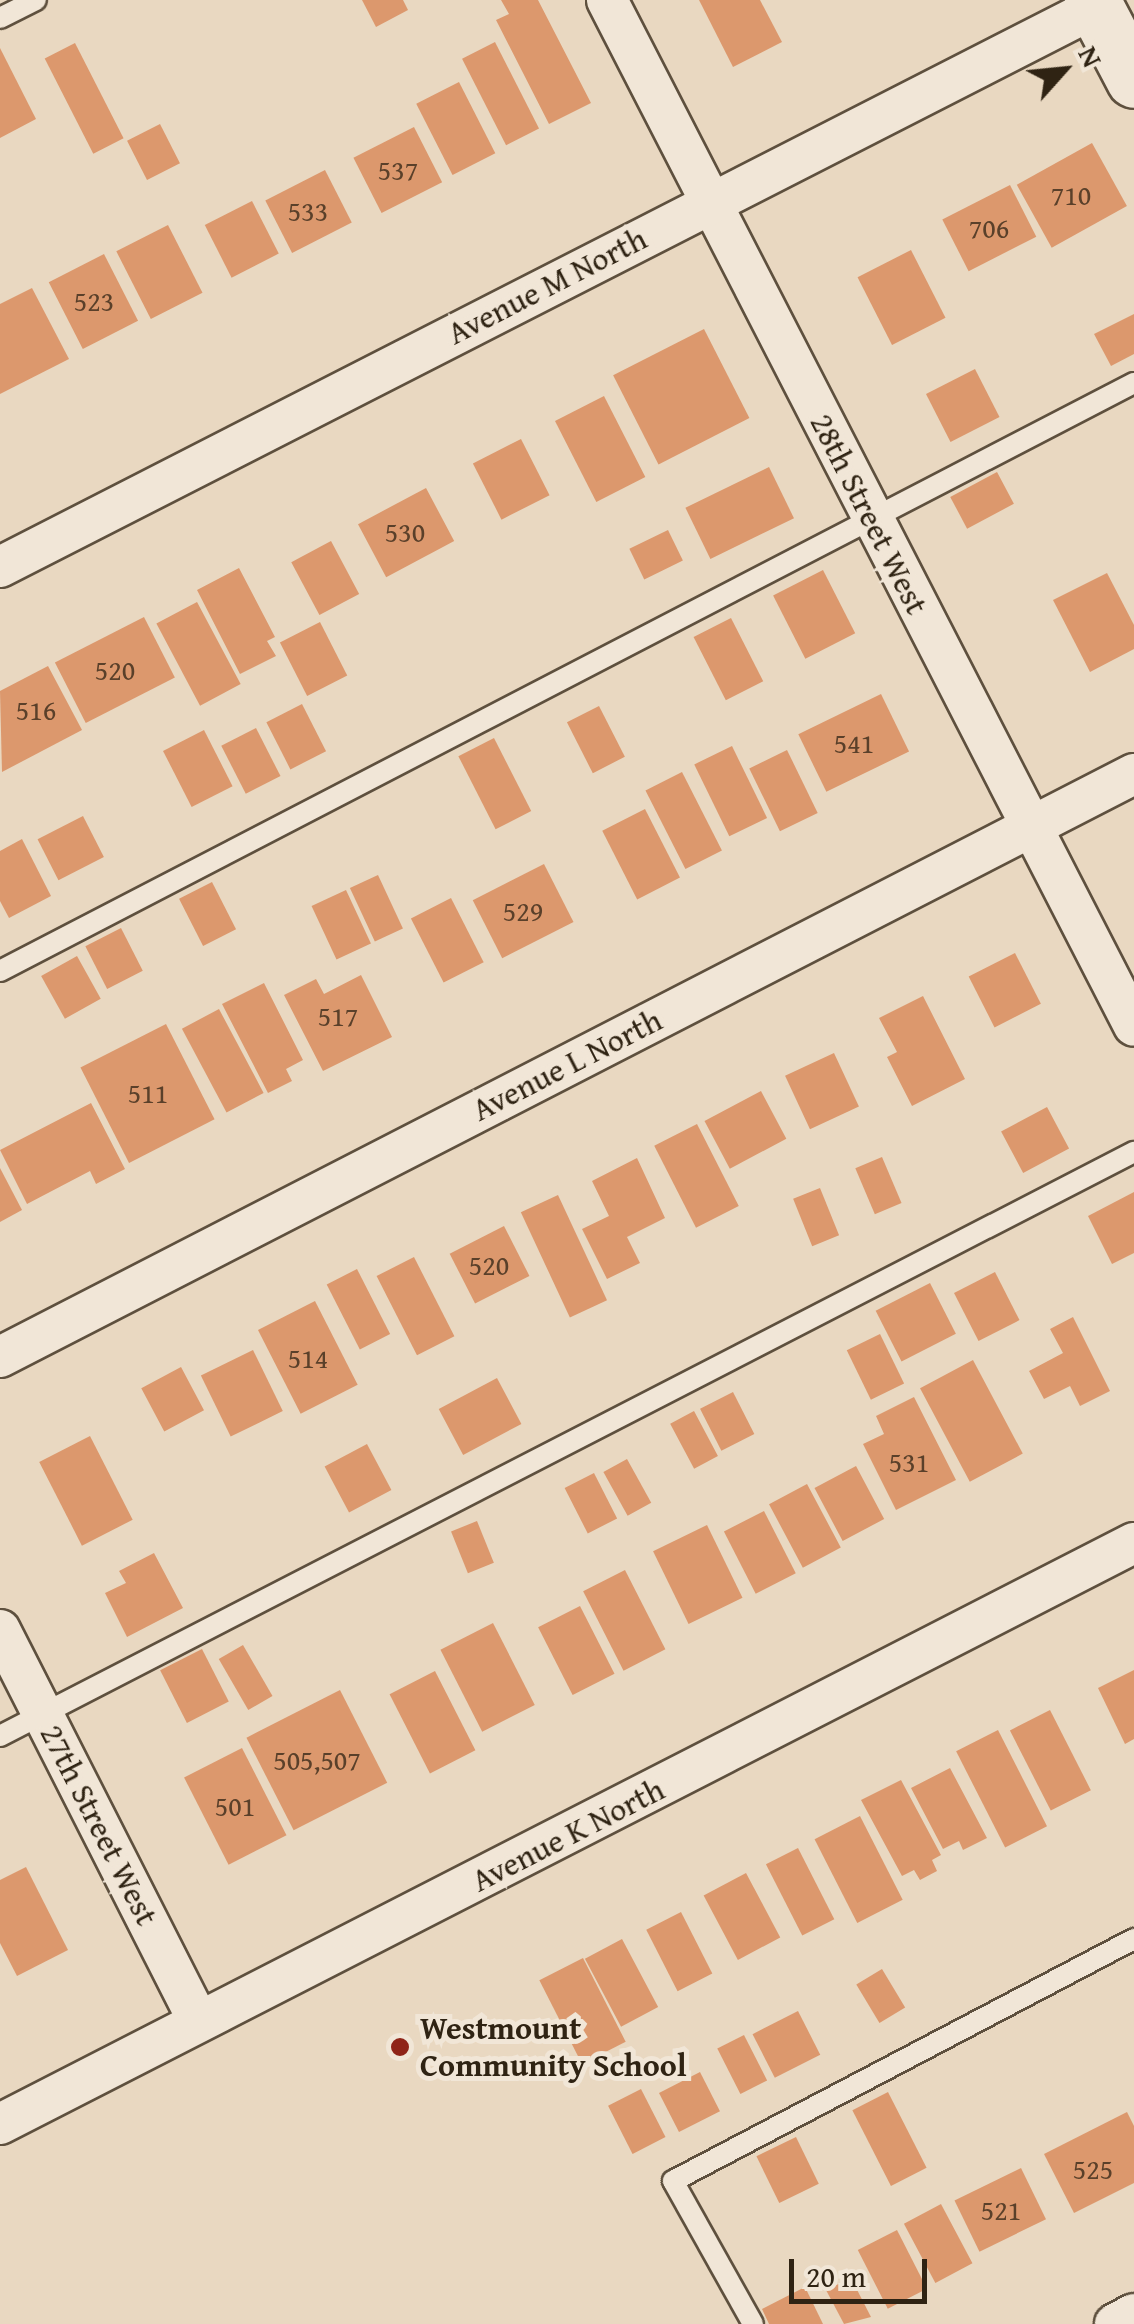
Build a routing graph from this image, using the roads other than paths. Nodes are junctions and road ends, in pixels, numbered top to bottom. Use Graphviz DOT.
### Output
graph roads {
  1 [pos="36,0"];
  2 [pos="607,0"];
  3 [pos="1094,3"];
  4 [pos="0,18"];
  5 [pos="1134,80"];
  6 [pos="711,202"];
  7 [pos="1134,383"];
  8 [pos="870,518"];
  9 [pos="0,567"];
  10 [pos="1134,774"];
  11 [pos="1033,824"];
  12 [pos="0,972"];
  13 [pos="1134,1026"];
  14 [pos="1134,1152"];
  15 [pos="0,1357"];
  16 [pos="1134,1544"];
  17 [pos="0,1630"];
  18 [pos="44,1714"];
  19 [pos="0,1736"];
  20 [pos="1134,1938"];
  21 [pos="198,2021"];
  22 [pos="0,2124"];
  23 [pos="1134,2314"];
  24 [pos="752,2324"];
  25 [pos="1115,2324"];
  1 -- 4 [label="lane"];
  2 -- 6 [label="street, 28th Street West"];
  3 -- 5 [label="street"];
  3 -- 6 [label="street, Avenue M North"];
  6 -- 8 [label="street, 28th Street West"];
  6 -- 9 [label="street, Avenue M North"];
  7 -- 8 [label="lane"];
  8 -- 11 [label="street, 28th Street West"];
  8 -- 12 [label="lane"];
  10 -- 11 [label="street, Avenue L North"];
  11 -- 13 [label="street, 28th Street West"];
  11 -- 15 [label="street, Avenue L North"];
  14 -- 18 [label="lane"];
  16 -- 21 [label="street, Avenue K North"];
  17 -- 18 [label="street, 27th Street West"];
  18 -- 19 [label="lane"];
  18 -- 21 [label="street, 27th Street West"];
  20 -- 24 [label="lane"];
  21 -- 22 [label="street, Avenue K North"];
  23 -- 25 [label="street"];
}
